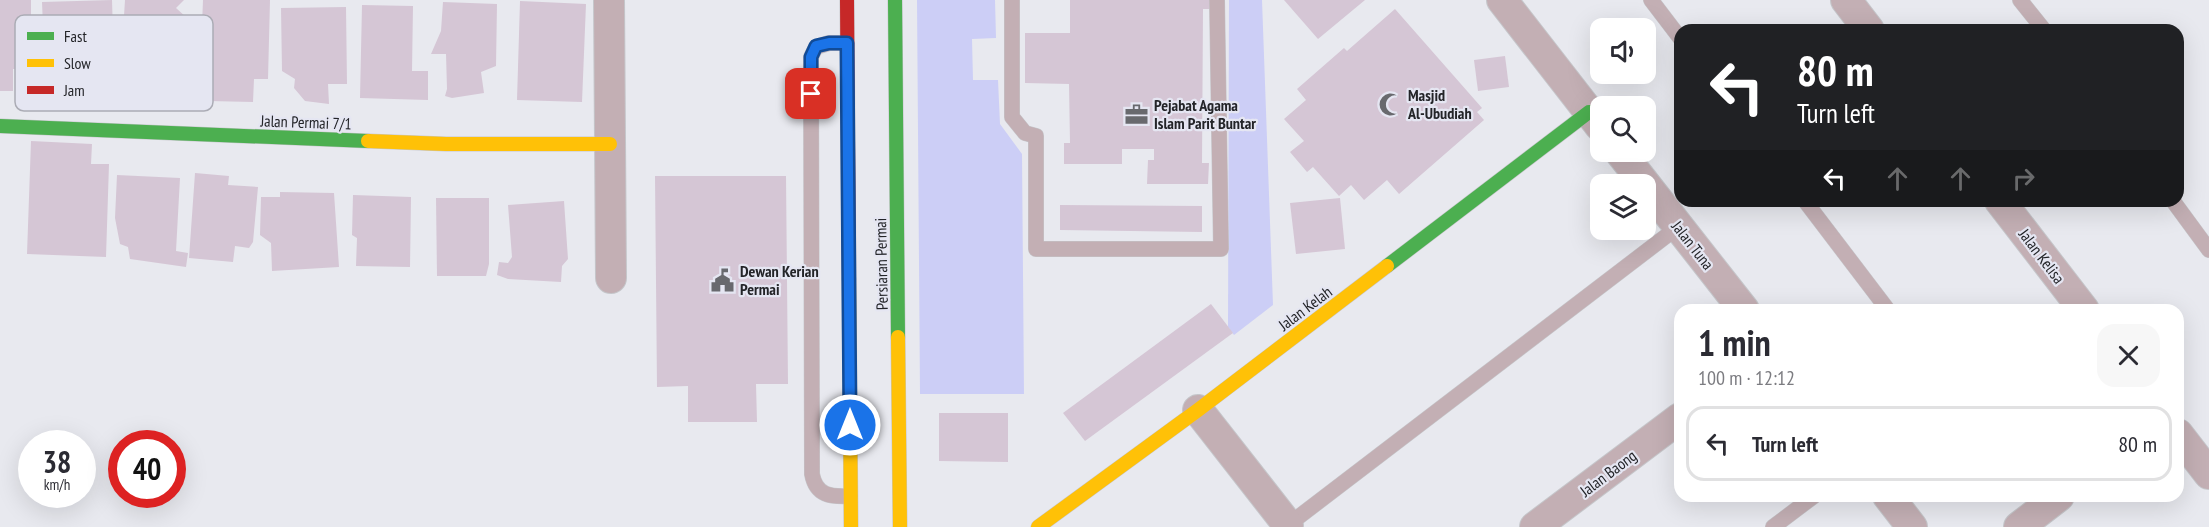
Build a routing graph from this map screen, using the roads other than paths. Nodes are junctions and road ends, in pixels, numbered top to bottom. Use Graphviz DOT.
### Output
graph roads {
  1 [pos="609,0"];
  2 [pos="847,0"];
  3 [pos="895,0"];
  4 [pos="1012,0"];
  5 [pos="1217,0"];
  6 [pos="1502,0"];
  7 [pos="1651,0"];
  8 [pos="2020,0"];
  9 [pos="2039,24"];
  10 [pos="1674,30"];
  11 [pos="847,43"];
  12 [pos="1590,113"];
  13 [pos="1590,123"];
  14 [pos="0,126"];
  15 [pos="610,144"];
  16 [pos="1628,162"];
  17 [pos="1810,207"];
  18 [pos="2005,207"];
  19 [pos="2177,207"];
  20 [pos="1678,226"];
  21 [pos="2209,250"];
  22 [pos="611,278"];
  23 [pos="1739,304"];
  24 [pos="1883,304"];
  25 [pos="2079,304"];
  26 [pos="1198,410"];
  27 [pos="1674,423"];
  28 [pos="2184,442"];
  29 [pos="2209,474"];
  30 [pos="850,496"];
  31 [pos="1806,502"];
  32 [pos="1893,502"];
  33 [pos="1287,526"];
  34 [pos="851,527"];
  35 [pos="900,527"];
  36 [pos="1038,527"];
  37 [pos="1536,527"];
  38 [pos="1773,527"];
  39 [pos="1912,527"];
  1 -- 15 [label="street"];
  2 -- 11 [label="street, Persiaran Permai"];
  3 -- 35 [label="street, Persiaran Permai"];
  4 -- 5 [label="lane"];
  6 -- 12 [label="street"];
  7 -- 10 [label="lane"];
  8 -- 9 [label="lane"];
  11 -- 30 [label="street, Persiaran Permai"];
  11 -- 30 [label="lane"];
  13 -- 26 [label="street, Jalan Kelah"];
  14 -- 15 [label="street, Jalan Permai 7/1"];
  15 -- 22 [label="street"];
  16 -- 20 [label="street, Jalan Tuna"];
  17 -- 24 [label="lane"];
  18 -- 25 [label="street, Jalan Kelisa"];
  19 -- 21 [label="lane"];
  20 -- 23 [label="street, Jalan Tuna"];
  20 -- 33 [label="lane"];
  26 -- 33 [label="street"];
  26 -- 36 [label="street, Jalan Kelah"];
  27 -- 37 [label="street, Jalan Baong"];
  28 -- 29 [label="street"];
  30 -- 34 [label="street, Persiaran Permai"];
  31 -- 38 [label="lane"];
  32 -- 39 [label="street"];
}
